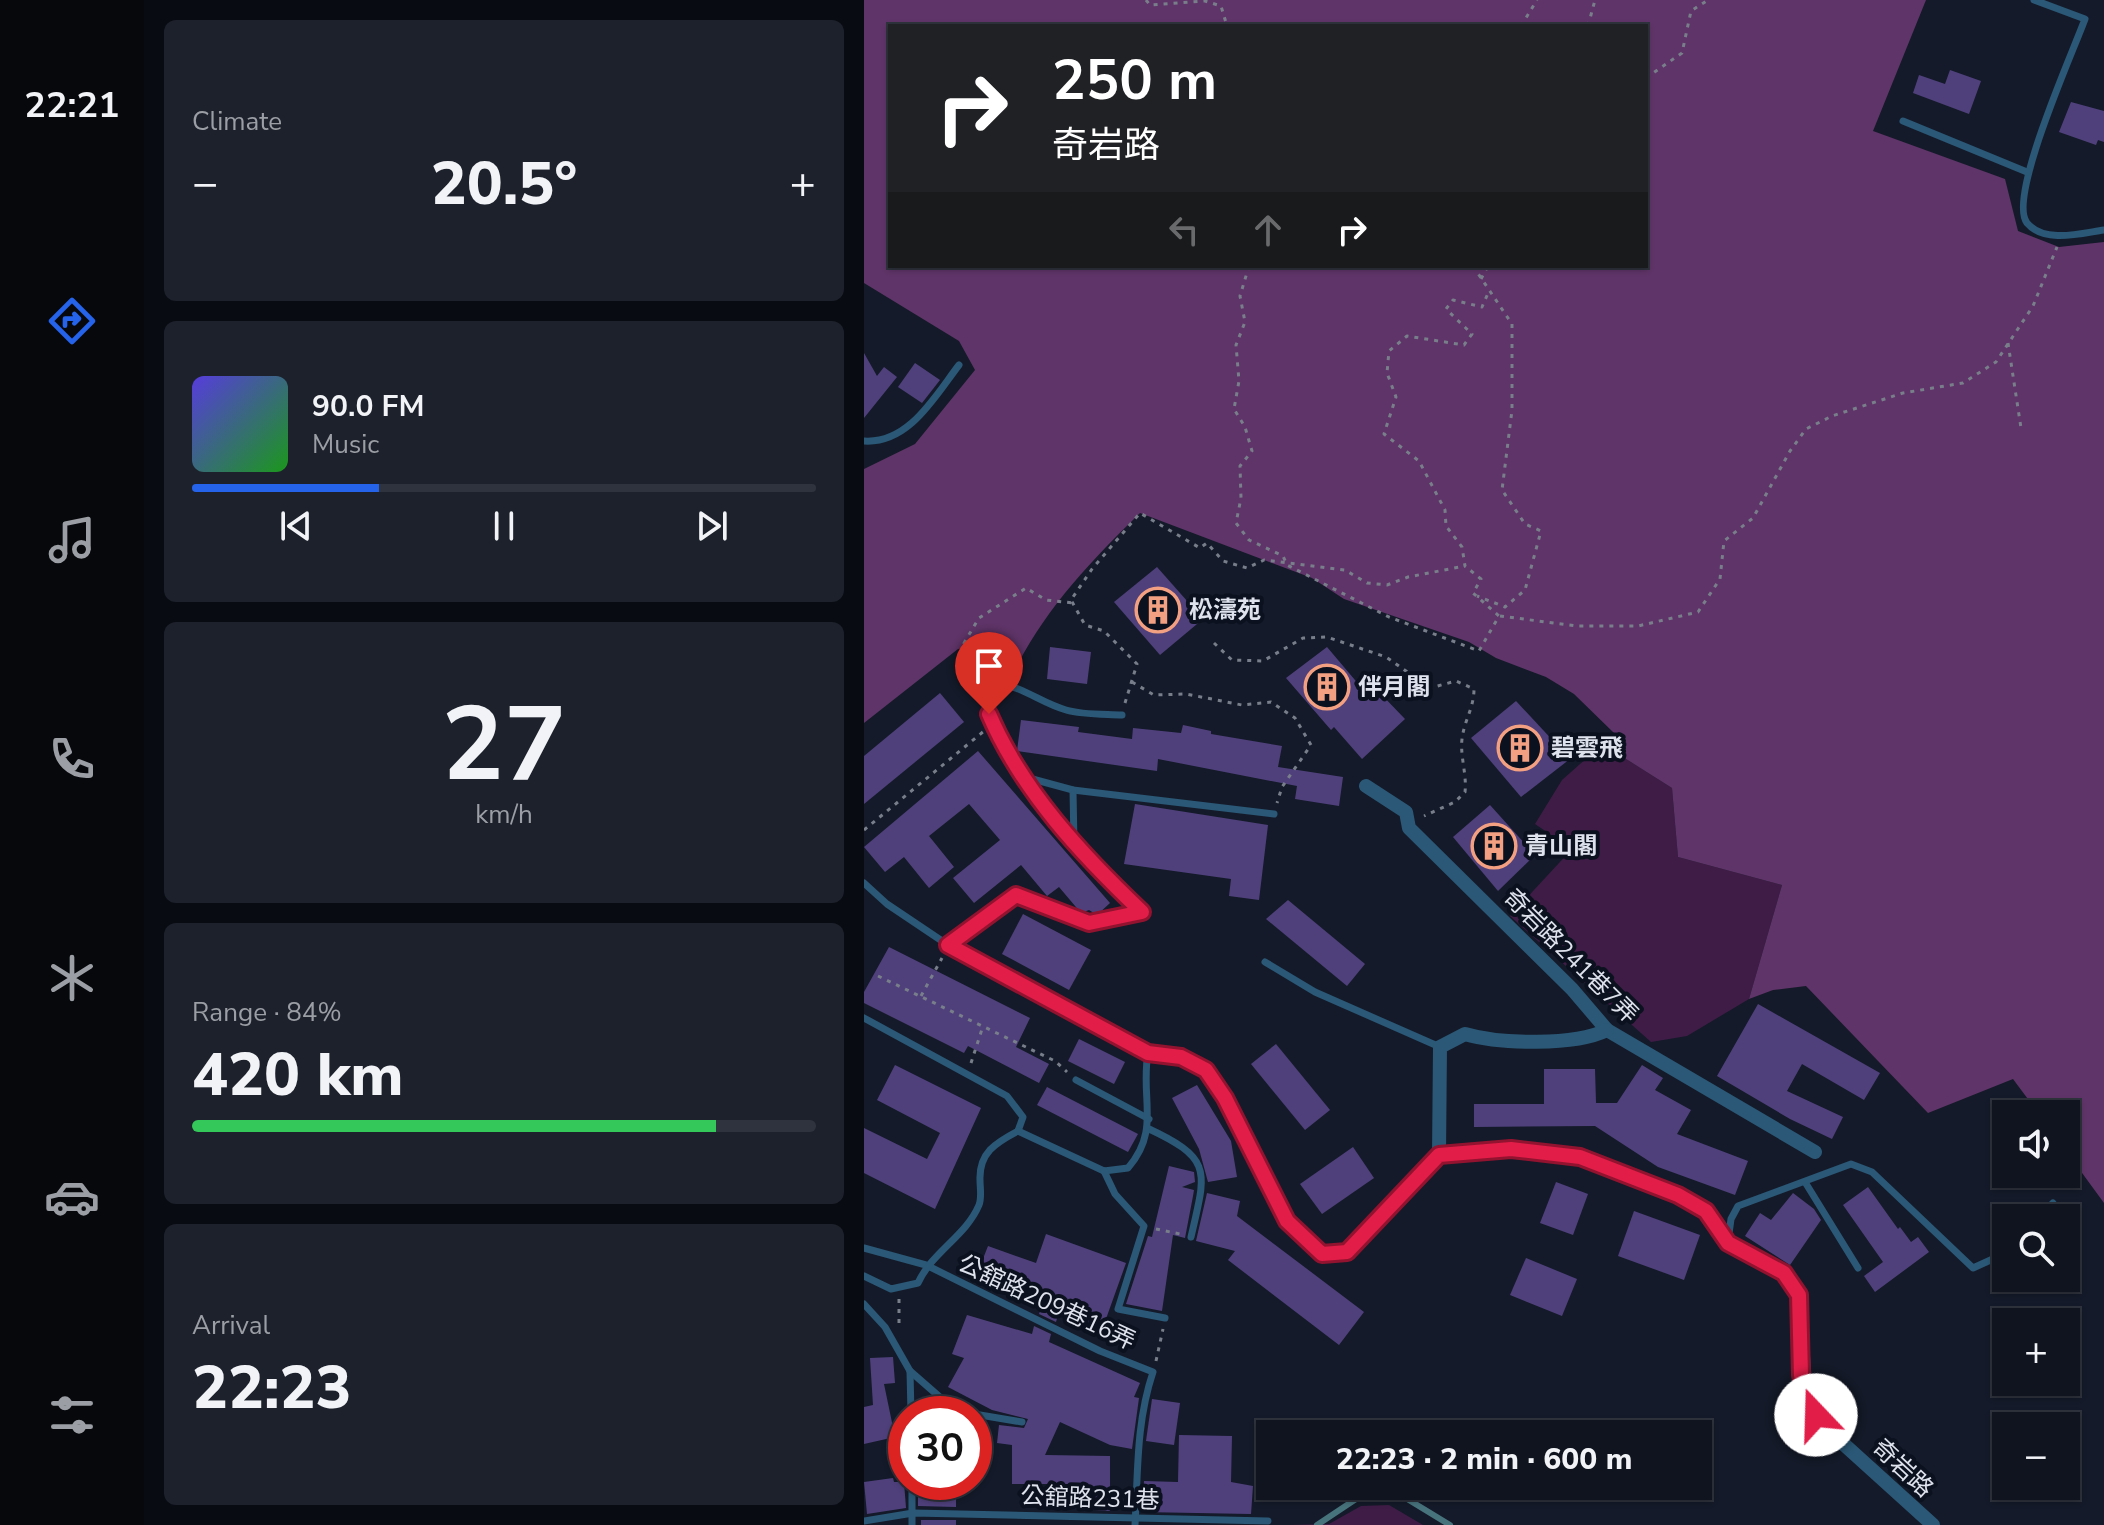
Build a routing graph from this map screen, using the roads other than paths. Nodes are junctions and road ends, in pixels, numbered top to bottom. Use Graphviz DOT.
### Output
graph roads {
  1 [pos="2034,0"];
  2 [pos="1903,121"];
  3 [pos="2027,172"];
  4 [pos="2104,230"];
  5 [pos="959,365"];
  6 [pos="864,441"];
  7 [pos="1122,715"];
  8 [pos="1025,777"];
  9 [pos="1366,786"];
  10 [pos="1073,790"];
  11 [pos="1274,814"];
  12 [pos="1074,846"];
  13 [pos="864,883"];
  14 [pos="945,951"];
  15 [pos="1265,962"];
  16 [pos="864,1018"];
  17 [pos="1607,1030"];
  18 [pos="1440,1047"];
  19 [pos="1148,1053"];
  20 [pos="1076,1080"];
  21 [pos="1148,1124"];
  22 [pos="1018,1131"];
  23 [pos="1815,1152"];
  24 [pos="1439,1155"];
  25 [pos="1104,1171"];
  26 [pos="1805,1182"];
  27 [pos="1191,1237"];
  28 [pos="1728,1243"];
  29 [pos="864,1248"];
  30 [pos="1992,1259"];
  31 [pos="926,1265"];
  32 [pos="1858,1268"];
  33 [pos="864,1276"];
  34 [pos="864,1304"];
  35 [pos="1165,1318"];
  36 [pos="910,1371"];
  37 [pos="911,1396"];
  38 [pos="939,1396"];
  39 [pos="992,1417"];
  40 [pos="1022,1422"];
  41 [pos="913,1500"];
  42 [pos="913,1513"];
  43 [pos="864,1521"];
  44 [pos="1268,1521"];
  45 [pos="1135,1522"];
  46 [pos="912,1525"];
  47 [pos="1933,1525"];
  1 -- 3 [label="lane"];
  2 -- 3 [label="lane"];
  3 -- 4 [label="lane"];
  5 -- 6 [label="lane"];
  7 -- 8 [label="lane"];
  8 -- 10 [label="lane"];
  8 -- 12 [label="lane"];
  9 -- 17 [label="street, 奇岩路241巷7弄"];
  10 -- 11 [label="lane"];
  10 -- 12 [label="lane"];
  12 -- 14 [label="lane"];
  13 -- 14 [label="lane"];
  14 -- 19 [label="street"];
  15 -- 18 [label="lane"];
  16 -- 22 [label="lane"];
  17 -- 18 [label="street"];
  17 -- 23 [label="street, 奇岩路241巷7弄"];
  18 -- 24 [label="street"];
  19 -- 21 [label="lane"];
  19 -- 24 [label="street"];
  20 -- 21 [label="lane"];
  21 -- 25 [label="lane"];
  21 -- 27 [label="lane"];
  22 -- 25 [label="lane"];
  22 -- 31 [label="lane"];
  24 -- 28 [label="street, 奇岩路"];
  25 -- 35 [label="lane"];
  26 -- 28 [label="lane"];
  26 -- 30 [label="lane"];
  26 -- 32 [label="lane"];
  28 -- 47 [label="street, 奇岩路"];
  29 -- 31 [label="lane, 公舘路209巷16弄"];
  31 -- 33 [label="lane"];
  31 -- 45 [label="lane, 公舘路209巷16弄"];
  34 -- 36 [label="lane"];
  36 -- 37 [label="lane"];
  36 -- 38 [label="lane"];
  39 -- 40 [label="lane"];
  41 -- 42 [label="lane"];
  42 -- 43 [label="lane, 公舘路231巷"];
  42 -- 45 [label="lane, 公舘路231巷"];
  42 -- 46 [label="lane"];
  44 -- 45 [label="lane, 公舘路231巷"];
}
